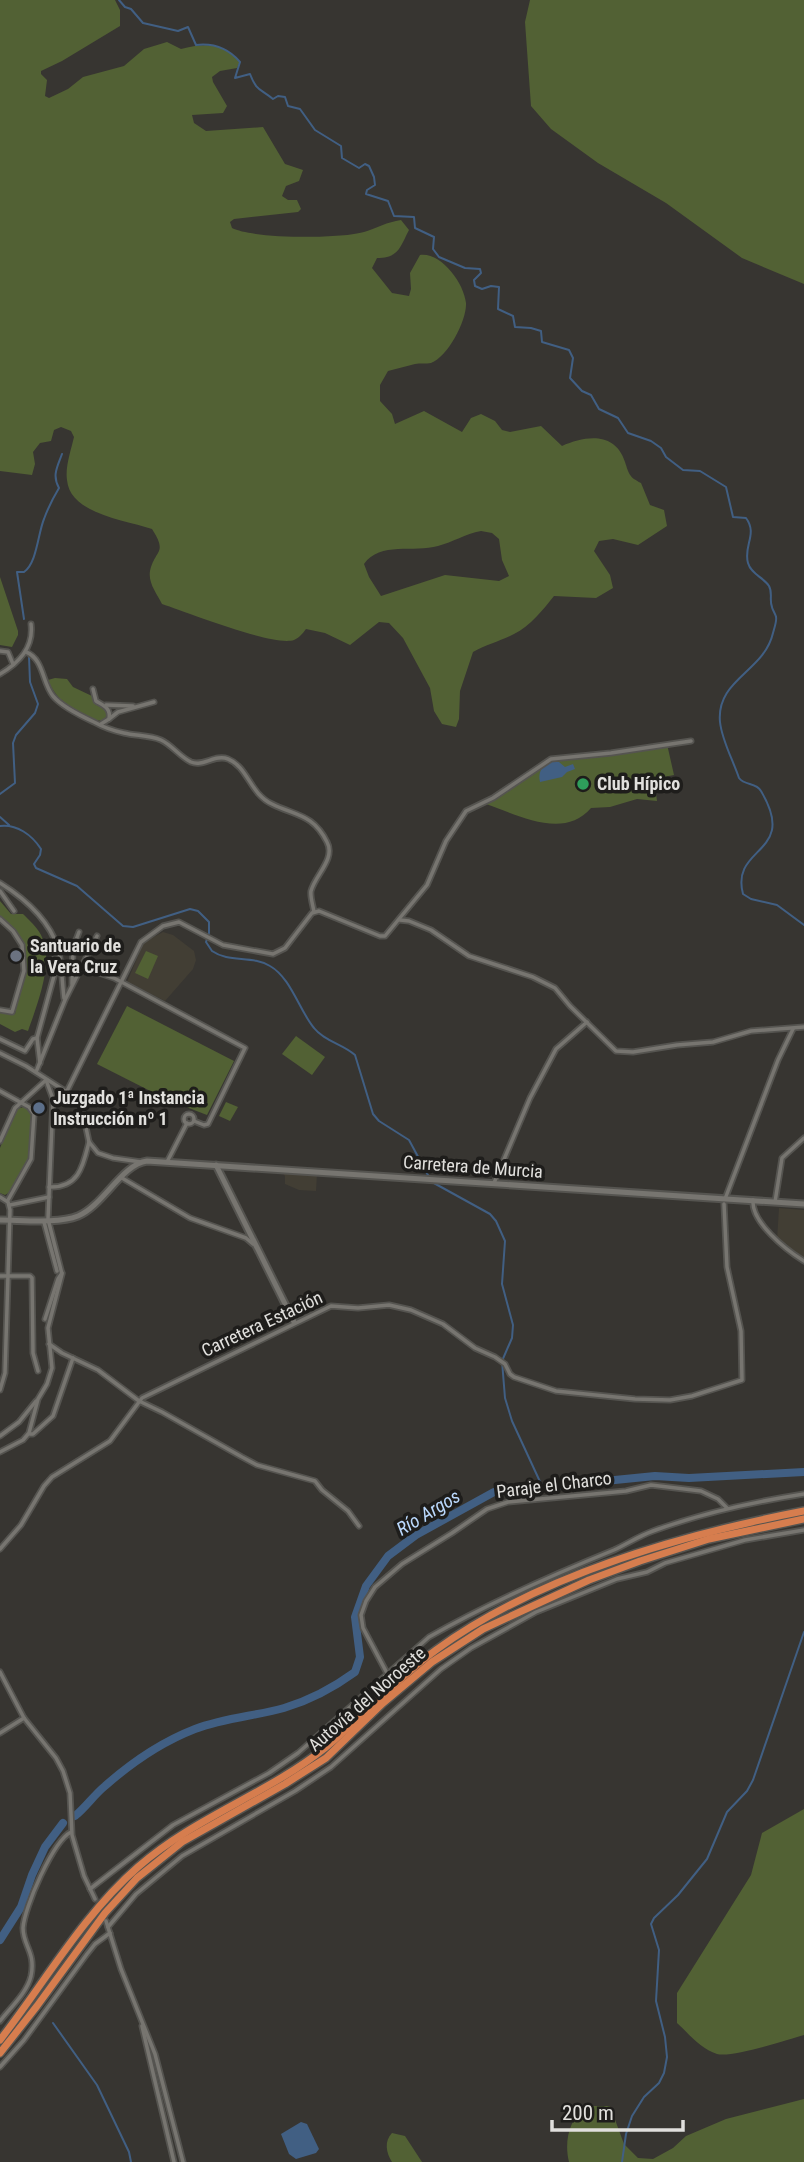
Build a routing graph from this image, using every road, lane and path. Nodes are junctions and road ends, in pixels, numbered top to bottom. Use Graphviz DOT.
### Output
graph roads {
  1 [pos="31,624"];
  2 [pos="0,651"];
  3 [pos="26,652"];
  4 [pos="14,665"];
  5 [pos="0,674"];
  6 [pos="93,690"];
  7 [pos="154,702"];
  8 [pos="104,705"];
  9 [pos="138,706"];
  10 [pos="109,719"];
  11 [pos="99,724"];
  12 [pos="691,741"];
  13 [pos="1,887"];
  14 [pos="14,911"];
  15 [pos="314,912"];
  16 [pos="0,919"];
  17 [pos="400,920"];
  18 [pos="79,932"];
  19 [pos="97,936"];
  20 [pos="60,957"];
  21 [pos="81,967"];
  22 [pos="121,983"];
  23 [pos="71,986"];
  24 [pos="65,1000"];
  25 [pos="0,1010"];
  26 [pos="587,1022"];
  27 [pos="804,1027"];
  28 [pos="793,1030"];
  29 [pos="37,1038"];
  30 [pos="0,1039"];
  31 [pos="0,1053"];
  32 [pos="40,1065"];
  33 [pos="36,1072"];
  34 [pos="46,1080"];
  35 [pos="0,1091"];
  36 [pos="67,1091"];
  37 [pos="13,1099"];
  38 [pos="21,1105"];
  39 [pos="13,1111"];
  40 [pos="194,1121"];
  41 [pos="187,1124"];
  42 [pos="804,1138"];
  43 [pos="0,1141"];
  44 [pos="89,1142"];
  45 [pos="127,1161"];
  46 [pos="141,1162"];
  47 [pos="167,1162"];
  48 [pos="216,1165"];
  49 [pos="130,1170"];
  50 [pos="122,1178"];
  51 [pos="494,1183"];
  52 [pos="50,1187"];
  53 [pos="0,1197"];
  54 [pos="49,1197"];
  55 [pos="753,1200"];
  56 [pos="725,1201"];
  57 [pos="775,1202"];
  58 [pos="8,1203"];
  59 [pos="804,1203"];
  60 [pos="46,1219"];
  61 [pos="0,1220"];
  62 [pos="9,1220"];
  63 [pos="244,1221"];
  64 [pos="232,1233"];
  65 [pos="258,1249"];
  66 [pos="804,1261"];
  67 [pos="60,1272"];
  68 [pos="0,1276"];
  69 [pos="7,1276"];
  70 [pos="0,1297"];
  71 [pos="7,1297"];
  72 [pos="45,1320"];
  73 [pos="294,1322"];
  74 [pos="0,1329"];
  75 [pos="6,1329"];
  76 [pos="49,1344"];
  77 [pos="73,1358"];
  78 [pos="3,1363"];
  79 [pos="38,1371"];
  80 [pos="0,1390"];
  81 [pos="38,1399"];
  82 [pos="139,1401"];
  83 [pos="29,1433"];
  84 [pos="0,1436"];
  85 [pos="0,1452"];
  86 [pos="804,1494"];
  87 [pos="727,1509"];
  88 [pos="804,1511"];
  89 [pos="804,1519"];
  90 [pos="359,1526"];
  91 [pos="804,1530"];
  92 [pos="0,1549"];
  93 [pos="0,1672"];
  94 [pos="388,1675"];
  95 [pos="24,1718"];
  96 [pos="0,1734"];
  97 [pos="71,1832"];
  98 [pos="90,1889"];
  99 [pos="95,1899"];
  100 [pos="106,1921"];
  101 [pos="108,1927"];
  102 [pos="110,1933"];
  103 [pos="0,2021"];
  104 [pos="142,2024"];
  105 [pos="0,2040"];
  106 [pos="0,2053"];
  107 [pos="0,2067"];
  108 [pos="174,2162"];
  109 [pos="183,2162"];
  1 -- 3 [label="street"];
  2 -- 4 [label="street"];
  3 -- 4 [label="street"];
  3 -- 11 [label="street"];
  4 -- 5 [label="street"];
  6 -- 8 [label="street"];
  7 -- 9 [label="street"];
  8 -- 9 [label="street"];
  8 -- 10 [label="street"];
  9 -- 10 [label="street"];
  10 -- 11 [label="street"];
  11 -- 15 [label="street"];
  12 -- 17 [label="street"];
  13 -- 14 [label="street"];
  13 -- 20 [label="street"];
  15 -- 17 [label="street"];
  15 -- 22 [label="street"];
  16 -- 25 [label="street"];
  17 -- 26 [label="street"];
  18 -- 23 [label="street"];
  19 -- 21 [label="street"];
  20 -- 24 [label="street"];
  20 -- 29 [label="street"];
  21 -- 22 [label="street"];
  21 -- 23 [label="street"];
  22 -- 36 [label="street"];
  22 -- 40 [label="street"];
  23 -- 24 [label="street"];
  24 -- 32 [label="street"];
  26 -- 28 [label="street"];
  26 -- 51 [label="street"];
  27 -- 28 [label="street"];
  28 -- 56 [label="street"];
  29 -- 30 [label="street"];
  29 -- 32 [label="street"];
  31 -- 33 [label="street"];
  32 -- 33 [label="street"];
  33 -- 34 [label="street"];
  34 -- 36 [label="street"];
  34 -- 38 [label="street"];
  34 -- 52 [label="street"];
  35 -- 37 [label="street"];
  36 -- 44 [label="street"];
  37 -- 38 [label="street"];
  37 -- 39 [label="street"];
  38 -- 39 [label="street"];
  38 -- 58 [label="street"];
  39 -- 43 [label="street"];
  40 -- 41 [label="street"];
  40 -- 41 [label="street"];
  41 -- 47 [label="street"];
  42 -- 57 [label="street"];
  44 -- 45 [label="street"];
  44 -- 52 [label="street"];
  45 -- 46 [label="street"];
  45 -- 49 [label="street"];
  46 -- 47 [label="main road, Carretera de Murcia"];
  46 -- 49 [label="main road"];
  47 -- 48 [label="main road, Carretera de Murcia"];
  48 -- 51 [label="main road, Carretera de Murcia"];
  48 -- 63 [label="main road"];
  49 -- 50 [label="main road"];
  50 -- 60 [label="main road"];
  50 -- 64 [label="street"];
  51 -- 56 [label="main road, Carretera de Murcia"];
  52 -- 54 [label="street"];
  53 -- 58 [label="street"];
  54 -- 58 [label="street"];
  54 -- 60 [label="street"];
  55 -- 56 [label="main road, Carretera de Murcia"];
  55 -- 57 [label="main road, Carretera de Murcia"];
  55 -- 66 [label="street"];
  56 -- 73 [label="street, Carretera Estación"];
  57 -- 59 [label="main road, Carretera de Murcia"];
  58 -- 62 [label="street"];
  60 -- 62 [label="main road"];
  60 -- 67 [label="street"];
  61 -- 62 [label="main road"];
  62 -- 69 [label="street"];
  63 -- 64 [label="street"];
  63 -- 65 [label="main road"];
  64 -- 65 [label="street"];
  65 -- 73 [label="main road"];
  67 -- 72 [label="street"];
  67 -- 76 [label="street"];
  68 -- 69 [label="street"];
  69 -- 71 [label="street"];
  69 -- 79 [label="street"];
  70 -- 71 [label="street"];
  71 -- 75 [label="street"];
  73 -- 82 [label="street, Carretera Estación"];
  74 -- 75 [label="street"];
  75 -- 78 [label="street"];
  76 -- 77 [label="street"];
  76 -- 81 [label="street"];
  77 -- 82 [label="street"];
  77 -- 83 [label="street"];
  78 -- 80 [label="street"];
  81 -- 83 [label="street"];
  81 -- 84 [label="street"];
  82 -- 90 [label="street"];
  82 -- 92 [label="street, Carretera Estación"];
  83 -- 85 [label="street"];
  86 -- 87 [label="street"];
  87 -- 94 [label="street"];
  87 -- 94 [label="street, Paraje el Charco"];
  88 -- 105 [label="highway, Autovía del Noroeste"];
  89 -- 106 [label="highway, Autovía del Noroeste"];
  91 -- 101 [label="street"];
  93 -- 95 [label="street"];
  94 -- 98 [label="street"];
  95 -- 96 [label="street"];
  95 -- 97 [label="street"];
  97 -- 98 [label="street"];
  97 -- 103 [label="street"];
  98 -- 99 [label="street"];
  100 -- 101 [label="street"];
  101 -- 102 [label="street"];
  102 -- 104 [label="street"];
  102 -- 107 [label="street"];
  104 -- 108 [label="street"];
  104 -- 109 [label="street"];
}
